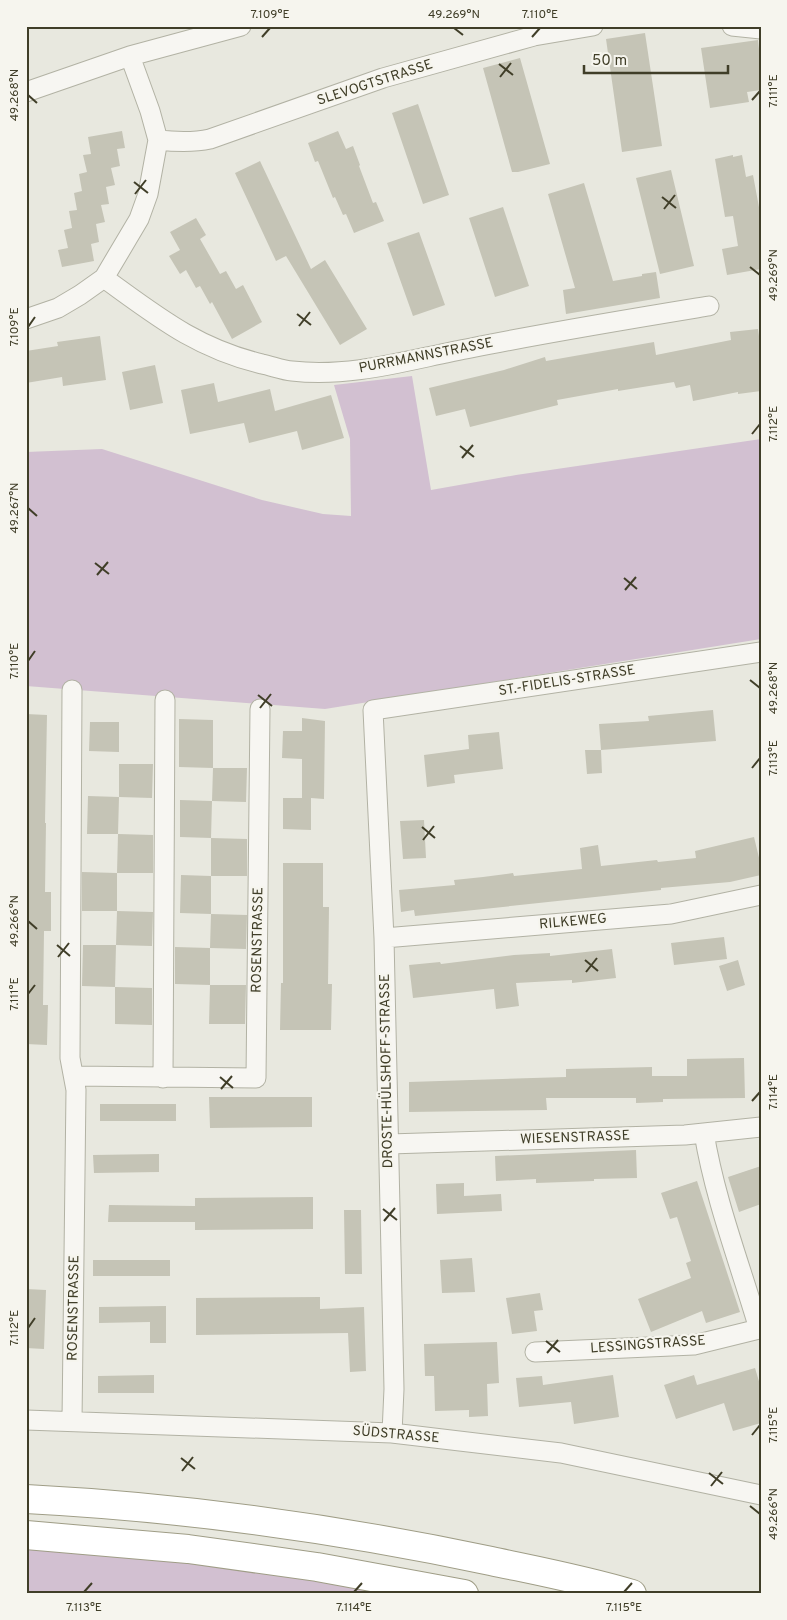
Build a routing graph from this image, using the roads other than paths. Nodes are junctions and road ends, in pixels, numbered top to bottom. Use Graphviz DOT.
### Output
graph roads {
  1 [pos="241,26"];
  2 [pos="594,26"];
  3 [pos="732,26"];
  4 [pos="761,29"];
  5 [pos="130,56"];
  6 [pos="26,92"];
  7 [pos="158,140"];
  8 [pos="104,278"];
  9 [pos="709,306"];
  10 [pos="26,319"];
  11 [pos="761,652"];
  12 [pos="72,690"];
  13 [pos="165,700"];
  14 [pos="260,709"];
  15 [pos="373,710"];
  16 [pos="761,895"];
  17 [pos="384,938"];
  18 [pos="74,1076"];
  19 [pos="163,1078"];
  20 [pos="761,1127"];
  21 [pos="704,1133"];
  22 [pos="389,1144"];
  23 [pos="760,1329"];
  24 [pos="535,1352"];
  25 [pos="26,1420"];
  26 [pos="72,1421"];
  27 [pos="392,1433"];
  28 [pos="761,1495"];
  29 [pos="26,1499"];
  30 [pos="26,1535"];
  31 [pos="464,1594"];
  32 [pos="632,1594"];
  1 -- 5 [label="street"];
  2 -- 7 [label="street, SLEVOGTSTRASSE"];
  3 -- 4 [label="street"];
  5 -- 6 [label="street"];
  5 -- 7 [label="street"];
  7 -- 8 [label="street"];
  8 -- 9 [label="street, PURRMANNSTRASSE"];
  8 -- 10 [label="street"];
  11 -- 15 [label="street, ST.-FIDELIS-STRASSE"];
  12 -- 18 [label="street, ROSENSTRASSE"];
  13 -- 19 [label="street"];
  14 -- 19 [label="street, ROSENSTRASSE"];
  15 -- 17 [label="street, DROSTE-HÜLSHOFF-STRASSE"];
  16 -- 17 [label="street, RILKEWEG"];
  17 -- 22 [label="street, DROSTE-HÜLSHOFF-STRASSE"];
  18 -- 19 [label="street, ROSENSTRASSE"];
  18 -- 26 [label="street, ROSENSTRASSE"];
  20 -- 21 [label="street, WIESENSTRASSE"];
  21 -- 22 [label="street, WIESENSTRASSE"];
  21 -- 23 [label="street, LESSINGSTRASSE"];
  22 -- 27 [label="street, DROSTE-HÜLSHOFF-STRASSE"];
  23 -- 24 [label="street, LESSINGSTRASSE"];
  25 -- 26 [label="street, SÜDSTRASSE"];
  26 -- 27 [label="street, SÜDSTRASSE"];
  27 -- 28 [label="street, SÜDSTRASSE"];
  29 -- 32 [label="highway"];
  30 -- 31 [label="highway"];
}
